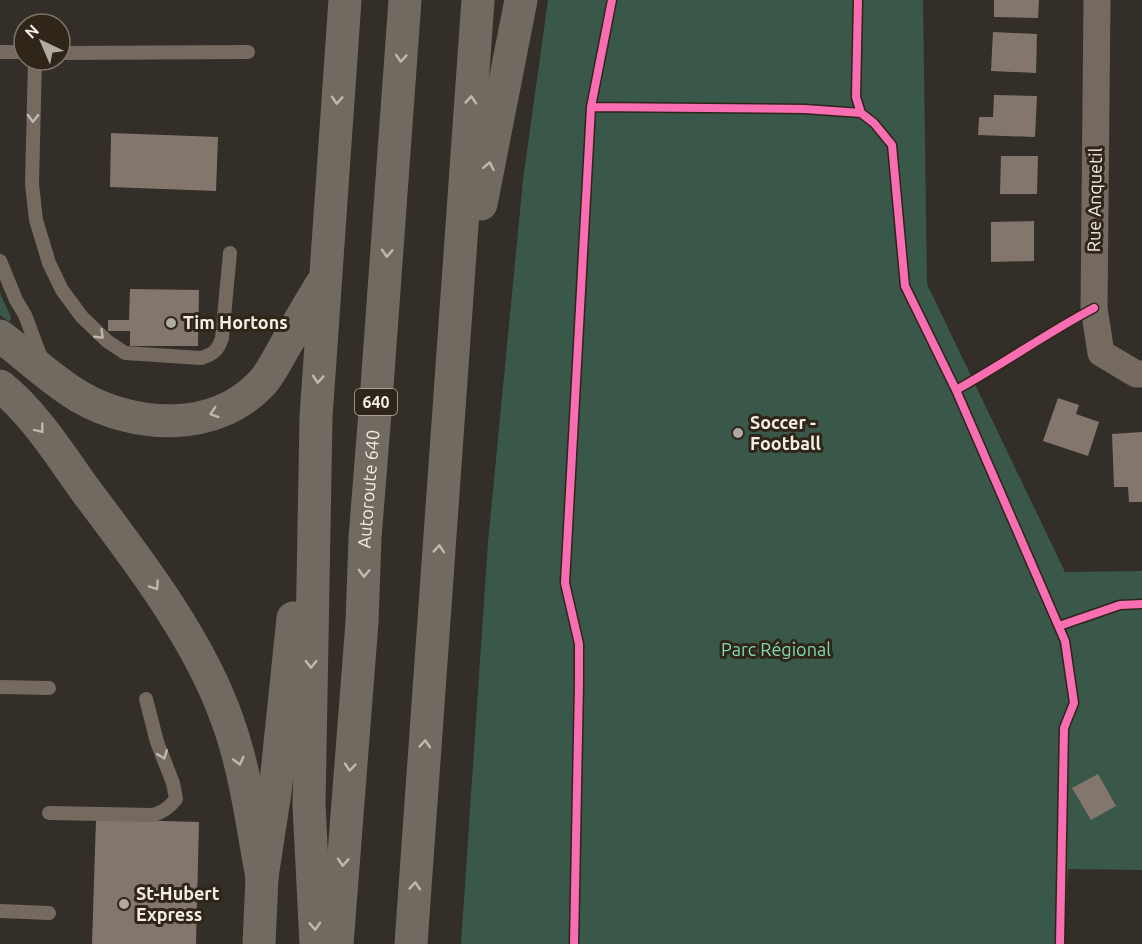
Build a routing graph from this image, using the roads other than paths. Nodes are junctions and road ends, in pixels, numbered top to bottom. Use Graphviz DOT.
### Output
graph roads {
  1 [pos="345,0"];
  2 [pos="405,0"];
  3 [pos="478,0"];
  4 [pos="521,0"];
  5 [pos="1097,0"];
  6 [pos="248,52"];
  7 [pos="72,53"];
  8 [pos="35,72"];
  9 [pos="230,253"];
  10 [pos="0,261"];
  11 [pos="324,278"];
  12 [pos="0,336"];
  13 [pos="453,347"];
  14 [pos="47,374"];
  15 [pos="1142,374"];
  16 [pos="0,386"];
  17 [pos="316,417"];
  18 [pos="0,687"];
  19 [pos="49,688"];
  20 [pos="146,699"];
  21 [pos="49,813"];
  22 [pos="262,877"];
  23 [pos="0,911"];
  24 [pos="49,913"];
  25 [pos="259,944"];
  26 [pos="316,944"];
  27 [pos="337,944"];
  28 [pos="411,944"];
  1 -- 11 [label="highway, one-way"];
  2 -- 27 [label="highway, Autoroute 640 / 640, one-way"];
  13 -- 3 [label="highway, one-way"];
  13 -- 4 [label="highway, one-way"];
  5 -- 15 [label="street, Rue Anquetil"];
  6 -- 7 [label="lane"];
  8 -- 9 [label="lane, one-way"];
  10 -- 14 [label="lane"];
  11 -- 14 [label="highway, one-way"];
  11 -- 17 [label="highway, one-way"];
  12 -- 14 [label="highway"];
  28 -- 13 [label="highway, one-way"];
  16 -- 22 [label="highway, one-way"];
  17 -- 22 [label="highway"];
  17 -- 26 [label="highway, one-way"];
  18 -- 19 [label="lane"];
  20 -- 21 [label="lane, one-way"];
  22 -- 25 [label="highway"];
  23 -- 24 [label="lane"];
}
